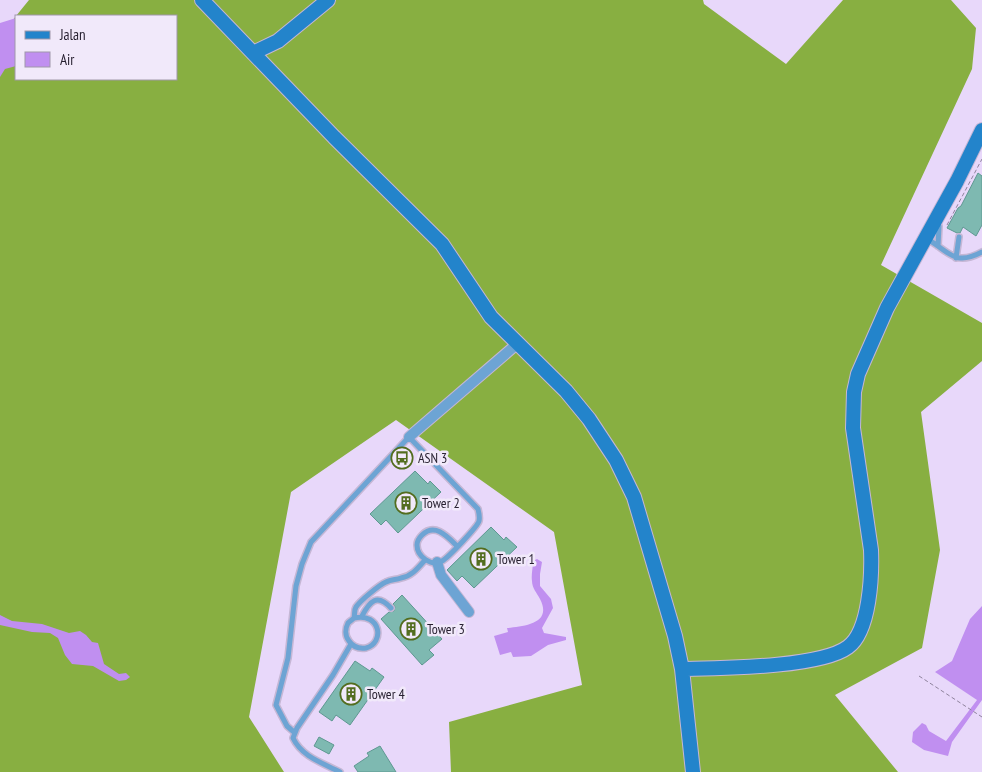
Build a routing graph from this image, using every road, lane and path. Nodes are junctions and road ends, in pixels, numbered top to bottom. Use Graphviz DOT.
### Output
graph roads {
  1 [pos="202,0"];
  2 [pos="328,0"];
  3 [pos="253,52"];
  4 [pos="982,130"];
  5 [pos="982,159"];
  6 [pos="933,222"];
  7 [pos="959,237"];
  8 [pos="924,238"];
  9 [pos="938,246"];
  10 [pos="982,252"];
  11 [pos="956,258"];
  12 [pos="517,344"];
  13 [pos="409,437"];
  14 [pos="457,546"];
  15 [pos="425,560"];
  16 [pos="438,562"];
  17 [pos="390,608"];
  18 [pos="469,612"];
  19 [pos="362,616"];
  20 [pos="354,618"];
  21 [pos="351,644"];
  22 [pos="682,669"];
  23 [pos="919,676"];
  24 [pos="982,717"];
  25 [pos="295,732"];
  26 [pos="340,772"];
  27 [pos="693,772"];
  1 -- 3 [label="street"];
  2 -- 3 [label="street"];
  3 -- 12 [label="street"];
  4 -- 6 [label="street"];
  5 -- 7 [label="path"];
  6 -- 8 [label="street"];
  6 -- 9 [label="lane"];
  7 -- 11 [label="lane"];
  8 -- 9 [label="lane"];
  8 -- 22 [label="street"];
  9 -- 11 [label="lane"];
  10 -- 11 [label="lane"];
  12 -- 13 [label="street"];
  12 -- 22 [label="street"];
  13 -- 14 [label="lane"];
  13 -- 25 [label="lane"];
  14 -- 15 [label="lane"];
  14 -- 16 [label="lane"];
  15 -- 16 [label="lane"];
  15 -- 20 [label="lane"];
  16 -- 18 [label="street"];
  17 -- 19 [label="lane"];
  19 -- 20 [label="lane"];
  19 -- 21 [label="lane"];
  20 -- 21 [label="lane"];
  21 -- 25 [label="lane"];
  22 -- 27 [label="street"];
  23 -- 24 [label="path"];
  25 -- 26 [label="lane"];
}
